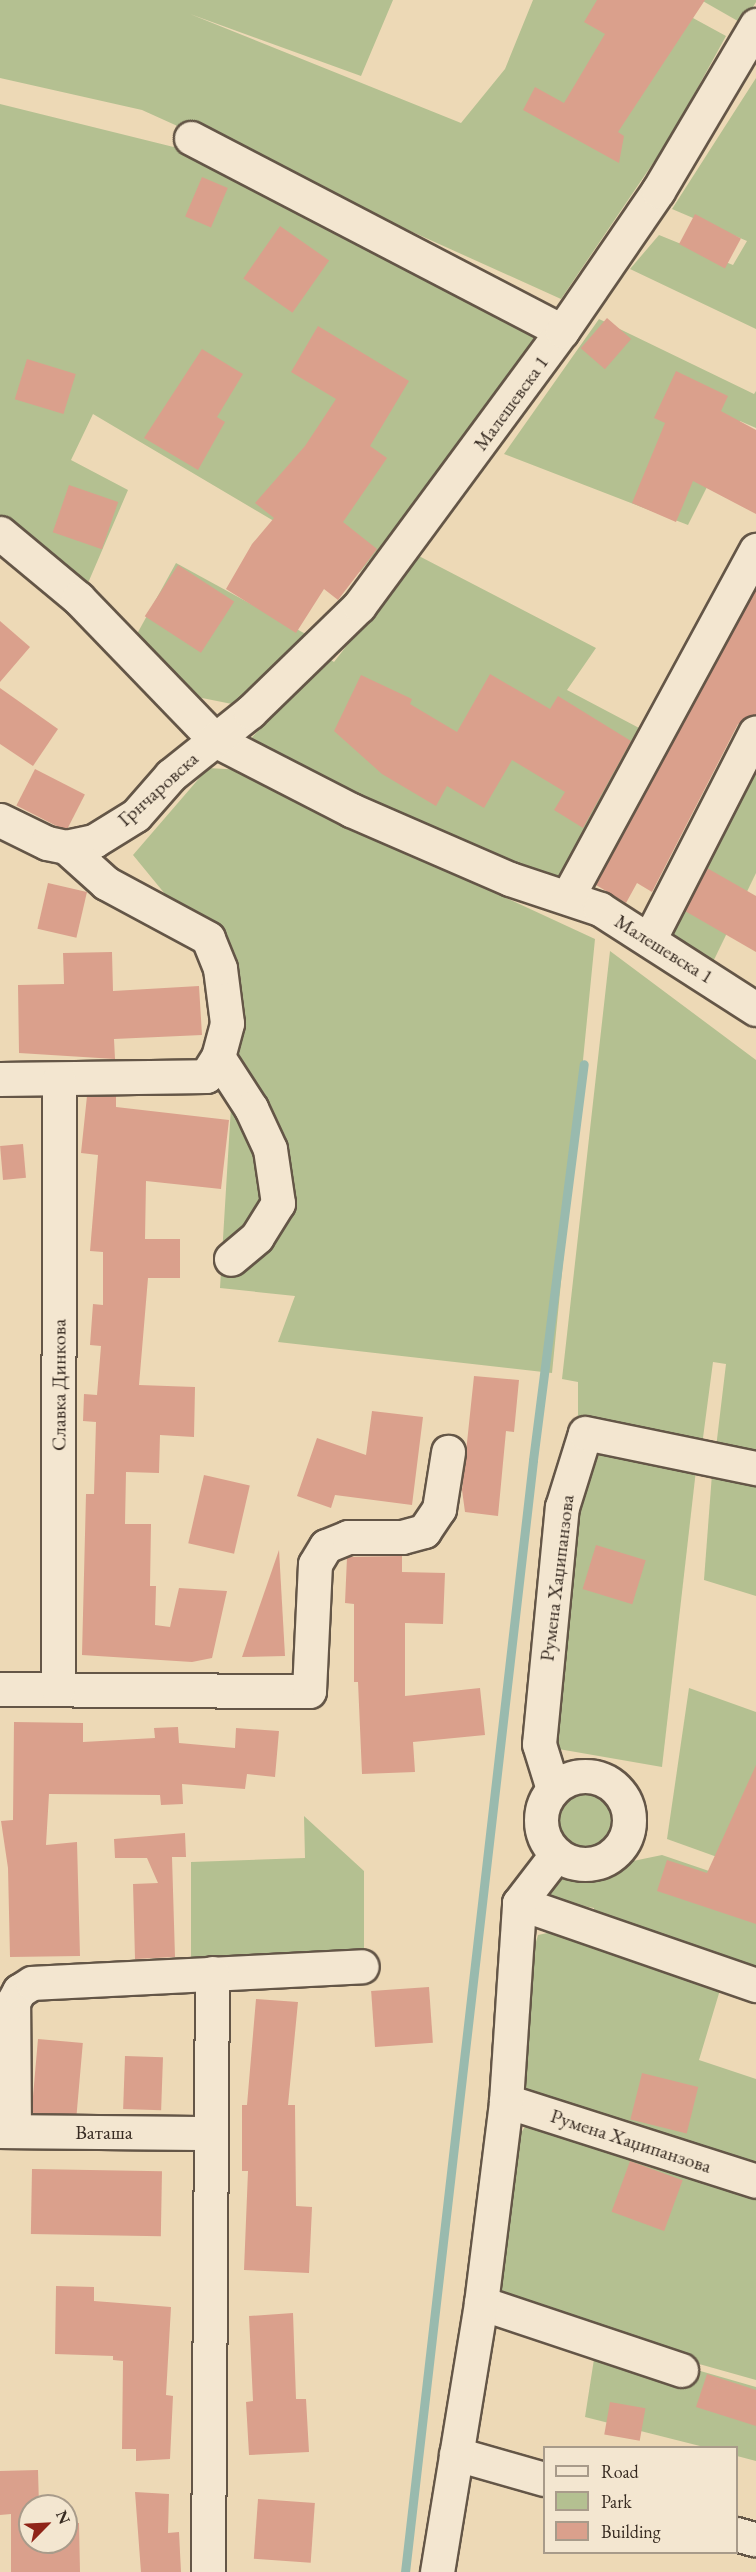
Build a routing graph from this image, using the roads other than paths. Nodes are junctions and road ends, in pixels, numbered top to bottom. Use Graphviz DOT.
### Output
graph roads {
  1 [pos="756,25"];
  2 [pos="191,138"];
  3 [pos="562,332"];
  4 [pos="0,533"];
  5 [pos="756,550"];
  6 [pos="755,733"];
  7 [pos="215,740"];
  8 [pos="0,820"];
  9 [pos="66,846"];
  10 [pos="568,896"];
  11 [pos="649,940"];
  12 [pos="756,1009"];
  13 [pos="218,1057"];
  14 [pos="0,1079"];
  15 [pos="59,1080"];
  16 [pos="231,1259"];
  17 [pos="448,1452"];
  18 [pos="756,1468"];
  19 [pos="0,1689"];
  20 [pos="58,1689"];
  21 [pos="553,1789"];
  22 [pos="556,1855"];
  23 [pos="519,1903"];
  24 [pos="362,1965"];
  25 [pos="212,1974"];
  26 [pos="756,1985"];
  27 [pos="506,2101"];
  28 [pos="7,2131"];
  29 [pos="208,2133"];
  30 [pos="756,2181"];
  31 [pos="481,2303"];
  32 [pos="681,2370"];
  33 [pos="456,2454"];
  34 [pos="543,2479"];
  35 [pos="208,2572"];
  36 [pos="437,2572"];
  1 -- 3 [label="street, Малешевска 1"];
  2 -- 3 [label="street"];
  3 -- 7 [label="street, Малешевска 1"];
  4 -- 7 [label="street, Малешевска 1"];
  5 -- 10 [label="street"];
  6 -- 11 [label="street"];
  7 -- 9 [label="street, Грнчаровска"];
  7 -- 10 [label="street, Малешевска 1"];
  8 -- 9 [label="street"];
  9 -- 13 [label="street"];
  10 -- 11 [label="street, Малешевска 1"];
  11 -- 12 [label="street, Малешевска 1"];
  13 -- 15 [label="street"];
  13 -- 16 [label="street"];
  14 -- 15 [label="street"];
  15 -- 20 [label="street, Славка Динкова"];
  17 -- 20 [label="street"];
  18 -- 21 [label="street, Румена Хаџипанзова"];
  19 -- 20 [label="street"];
  21 -- 22 [label="street"];
  21 -- 22 [label="street"];
  22 -- 23 [label="street"];
  23 -- 26 [label="street"];
  23 -- 27 [label="street"];
  24 -- 25 [label="street"];
  25 -- 28 [label="street"];
  25 -- 29 [label="street"];
  27 -- 30 [label="street, Румена Хаџипанзова"];
  27 -- 31 [label="street"];
  28 -- 29 [label="street, Ваташа"];
  29 -- 35 [label="street"];
  31 -- 32 [label="street"];
  31 -- 33 [label="street"];
  33 -- 34 [label="street"];
  33 -- 36 [label="street"];
}
